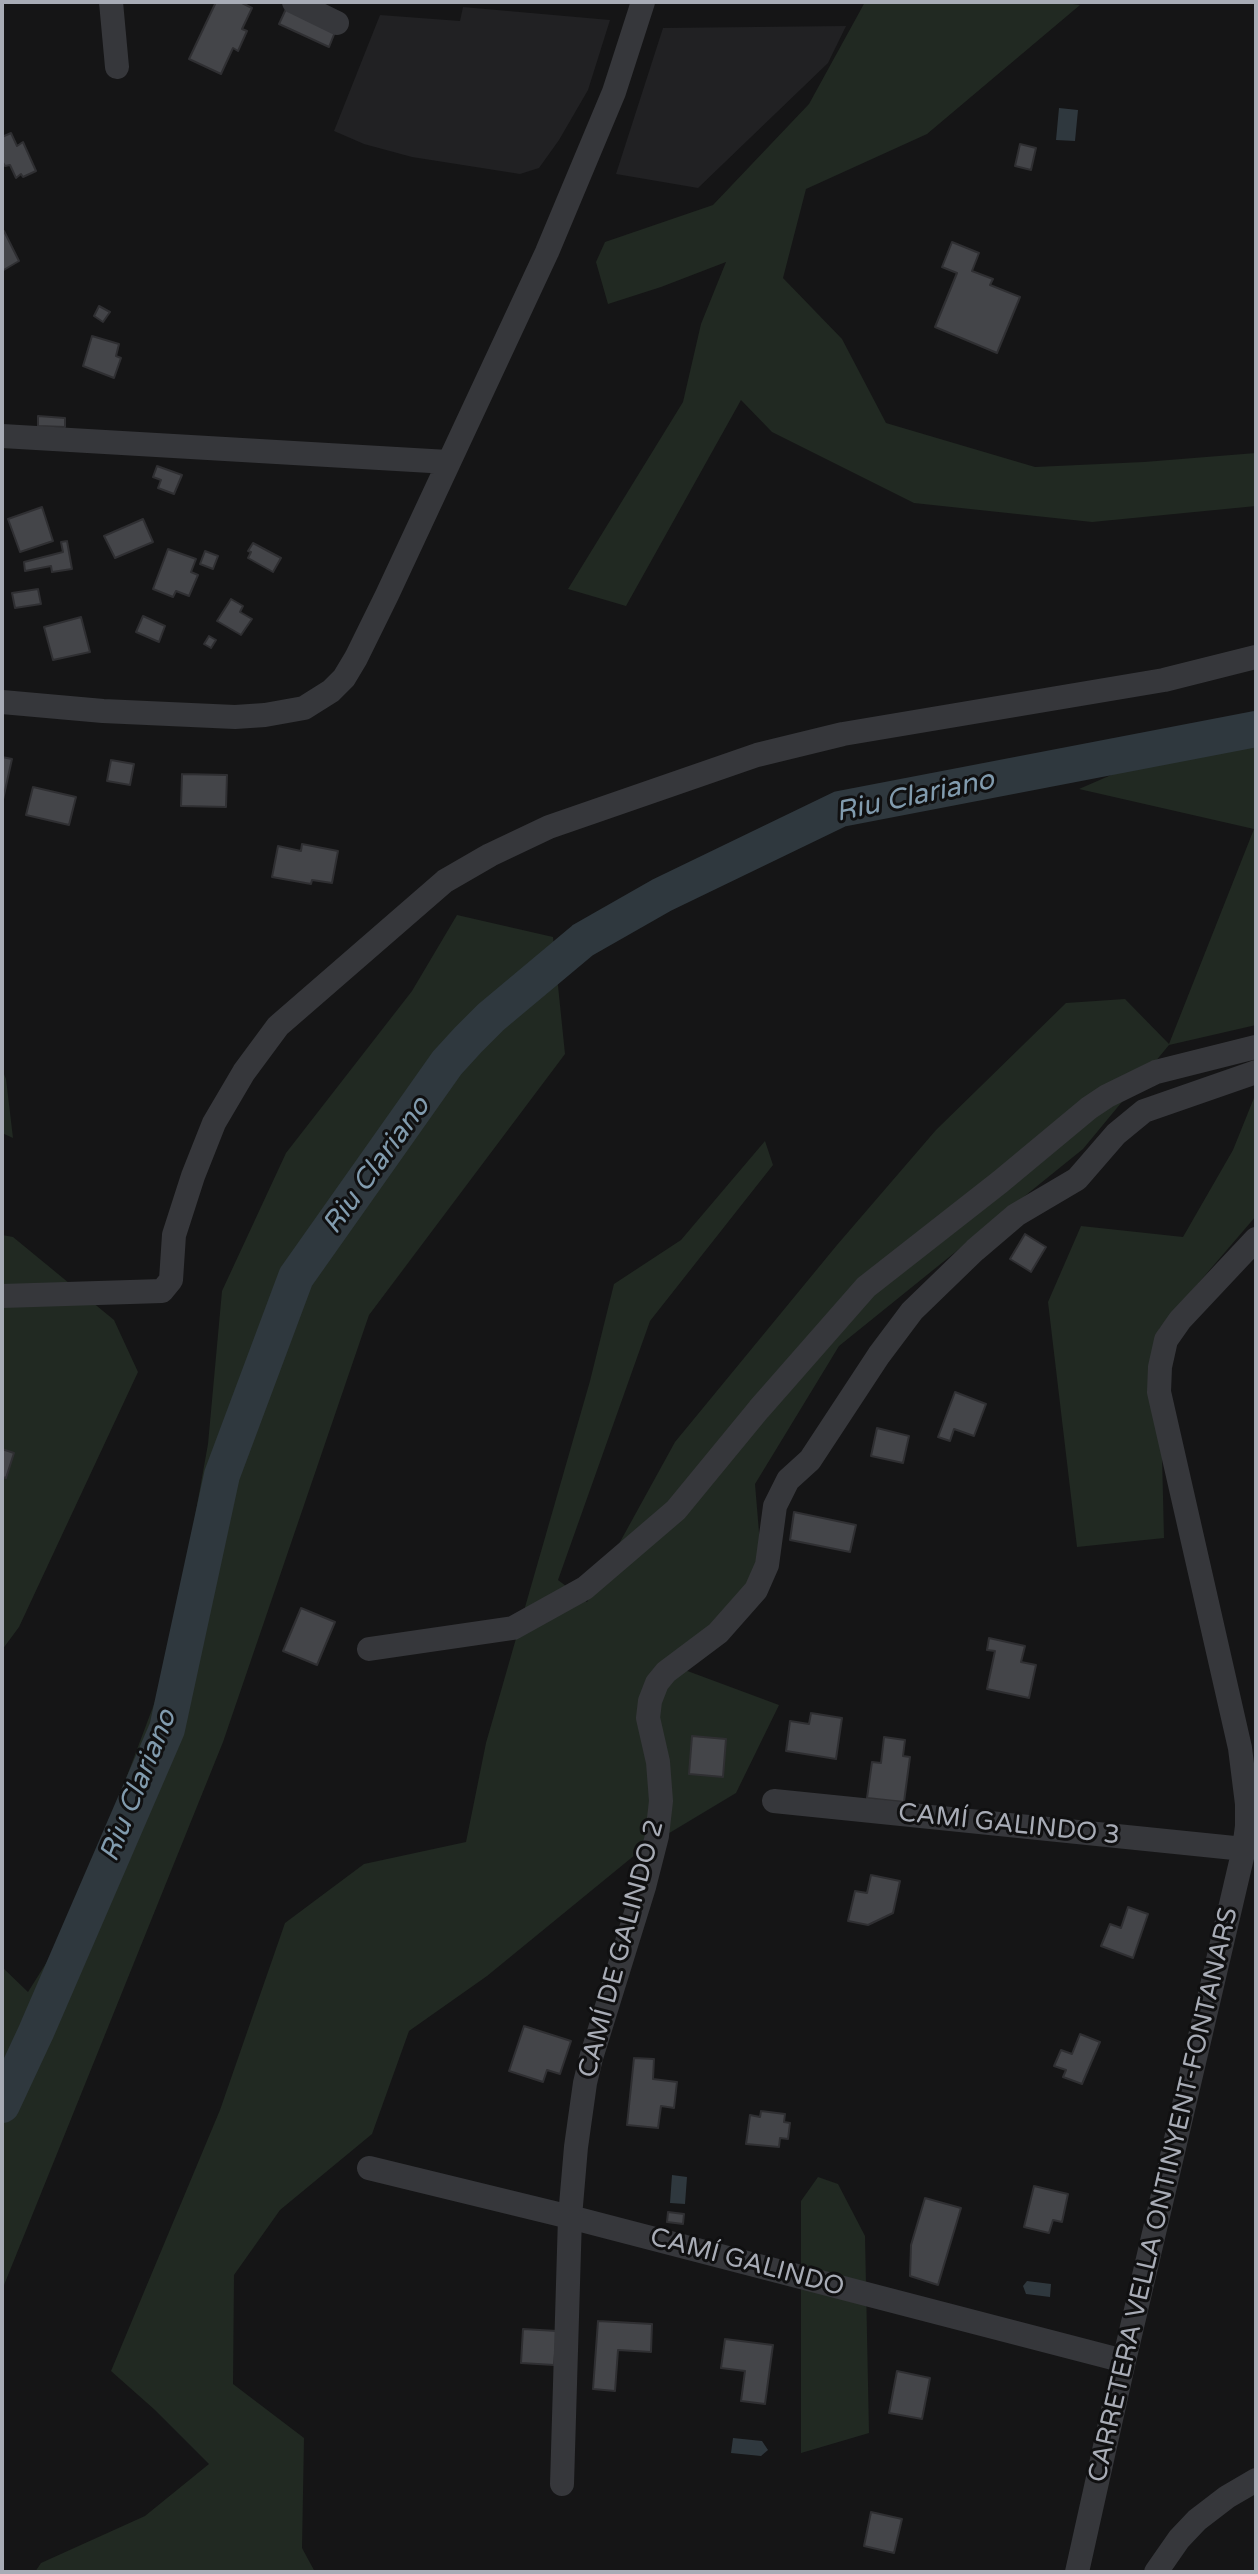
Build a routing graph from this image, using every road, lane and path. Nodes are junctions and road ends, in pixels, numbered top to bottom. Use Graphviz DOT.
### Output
graph roads {
  1 [pos="111,2"];
  2 [pos="294,2"];
  3 [pos="643,2"];
  4 [pos="337,23"];
  5 [pos="117,67"];
  6 [pos="2,436"];
  7 [pos="448,462"];
  8 [pos="1256,657"];
  9 [pos="2,702"];
  10 [pos="1256,1047"];
  11 [pos="1256,1072"];
  12 [pos="1256,1239"];
  13 [pos="2,1296"];
  14 [pos="369,1649"];
  15 [pos="774,1801"];
  16 [pos="1244,1849"];
  17 [pos="369,2168"];
  18 [pos="570,2217"];
  19 [pos="1124,2361"];
  20 [pos="1256,2480"];
  21 [pos="562,2484"];
  22 [pos="1077,2572"];
  23 [pos="1156,2572"];
  1 -- 5 [label="street"];
  2 -- 4 [label="street"];
  3 -- 7 [label="street"];
  6 -- 7 [label="street"];
  7 -- 9 [label="street"];
  8 -- 13 [label="street"];
  10 -- 14 [label="street"];
  11 -- 18 [label="street, CAMÍ DE GALINDO 2"];
  12 -- 16 [label="street, CARRETERA VELLA ONTINYENT-FONTANARS"];
  15 -- 16 [label="street, CAMÍ GALINDO 3"];
  16 -- 19 [label="street, CARRETERA VELLA ONTINYENT-FONTANARS"];
  17 -- 18 [label="street, CAMÍ GALINDO"];
  18 -- 19 [label="street, CAMÍ GALINDO"];
  18 -- 21 [label="street, CAMÍ DE GALINDO 2"];
  19 -- 22 [label="street, CARRETERA VELLA ONTINYENT-FONTANARS"];
  20 -- 23 [label="street"];
}
